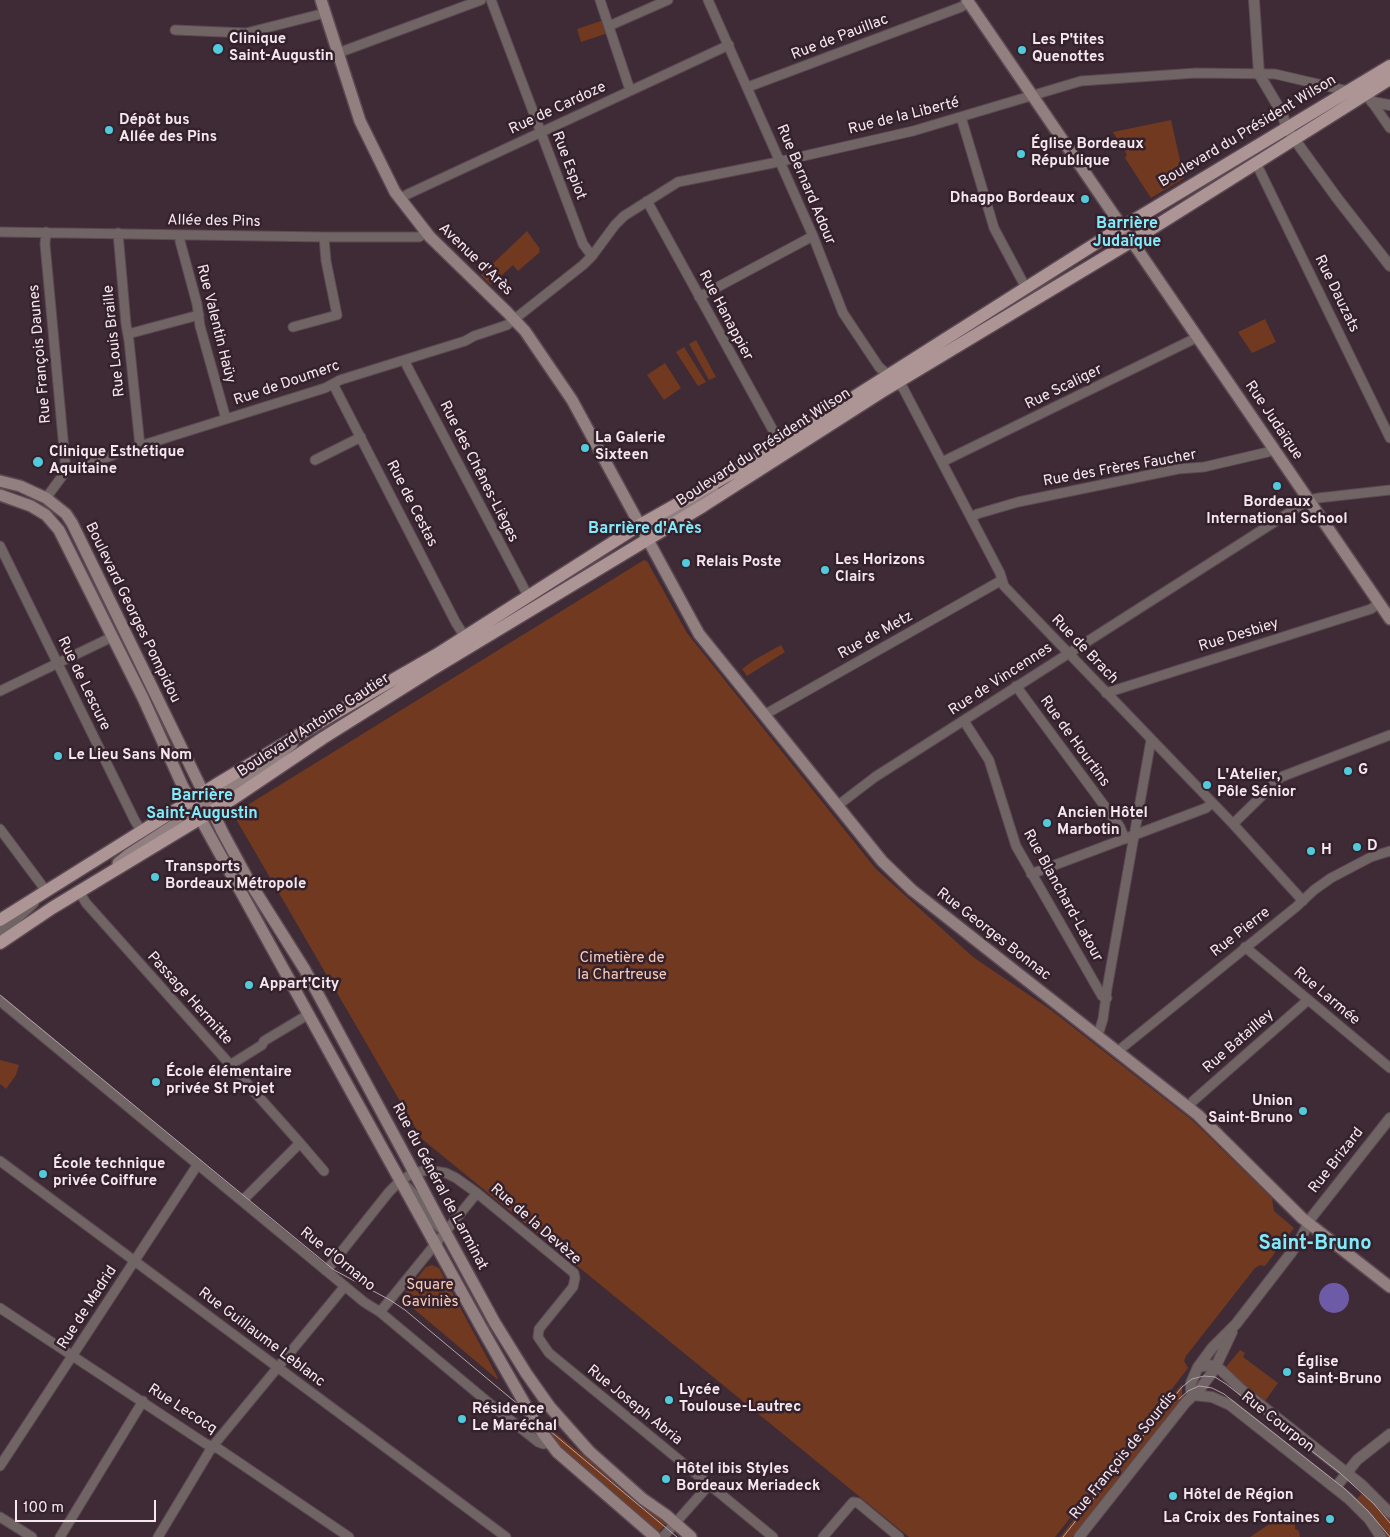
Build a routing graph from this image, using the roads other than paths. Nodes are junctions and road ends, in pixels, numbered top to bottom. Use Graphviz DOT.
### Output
graph roads {
  1 [pos="321,0"];
  2 [pos="481,0"];
  3 [pos="491,0"];
  4 [pos="600,0"];
  5 [pos="668,0"];
  6 [pos="720,0"];
  7 [pos="1254,0"];
  8 [pos="968,1"];
  9 [pos="709,2"];
  10 [pos="325,13"];
  11 [pos="609,26"];
  12 [pos="175,30"];
  13 [pos="729,45"];
  14 [pos="338,52"];
  15 [pos="1390,66"];
  16 [pos="1259,74"];
  17 [pos="1390,79"];
  18 [pos="748,87"];
  19 [pos="630,90"];
  20 [pos="1348,91"];
  21 [pos="1032,96"];
  22 [pos="1369,98"];
  23 [pos="1390,105"];
  24 [pos="962,117"];
  25 [pos="1390,128"];
  26 [pos="541,133"];
  27 [pos="1290,135"];
  28 [pos="780,161"];
  29 [pos="1256,163"];
  30 [pos="400,199"];
  31 [pos="647,201"];
  32 [pos="1122,227"];
  33 [pos="0,232"];
  34 [pos="46,232"];
  35 [pos="118,233"];
  36 [pos="426,233"];
  37 [pos="180,235"];
  38 [pos="813,236"];
  39 [pos="324,237"];
  40 [pos="1132,241"];
  41 [pos="592,256"];
  42 [pos="1390,266"];
  43 [pos="1026,288"];
  44 [pos="699,297"];
  45 [pos="199,315"];
  46 [pos="515,319"];
  47 [pos="292,327"];
  48 [pos="128,334"];
  49 [pos="1198,337"];
  50 [pos="406,360"];
  51 [pos="892,378"];
  52 [pos="333,384"];
  53 [pos="226,419"];
  54 [pos="361,437"];
  55 [pos="1390,438"];
  56 [pos="780,444"];
  57 [pos="140,446"];
  58 [pos="1274,449"];
  59 [pos="316,460"];
  60 [pos="942,462"];
  61 [pos="750,463"];
  62 [pos="66,471"];
  63 [pos="0,481"];
  64 [pos="1390,490"];
  65 [pos="0,495"];
  66 [pos="46,498"];
  67 [pos="1309,500"];
  68 [pos="971,518"];
  69 [pos="640,525"];
  70 [pos="648,540"];
  71 [pos="0,546"];
  72 [pos="1002,580"];
  73 [pos="528,596"];
  74 [pos="1380,603"];
  75 [pos="1390,619"];
  76 [pos="112,637"];
  77 [pos="465,637"];
  78 [pos="1068,653"];
  79 [pos="57,664"];
  80 [pos="1016,686"];
  81 [pos="0,691"];
  82 [pos="1106,693"];
  83 [pos="764,715"];
  84 [pos="964,721"];
  85 [pos="307,731"];
  86 [pos="1390,735"];
  87 [pos="322,738"];
  88 [pos="1152,740"];
  89 [pos="204,792"];
  90 [pos="1212,802"];
  91 [pos="838,806"];
  92 [pos="212,808"];
  93 [pos="196,809"];
  94 [pos="1233,824"];
  95 [pos="0,829"];
  96 [pos="142,832"];
  97 [pos="1134,835"];
  98 [pos="1125,839"];
  99 [pos="1390,851"];
  100 [pos="1031,874"];
  101 [pos="47,892"];
  102 [pos="80,893"];
  103 [pos="1303,901"];
  104 [pos="0,920"];
  105 [pos="0,931"];
  106 [pos="0,943"];
  107 [pos="1245,947"];
  108 [pos="1107,998"];
  109 [pos="1308,1000"];
  110 [pos="0,1001"];
  111 [pos="309,1014"];
  112 [pos="1098,1036"];
  113 [pos="1118,1051"];
  114 [pos="230,1065"];
  115 [pos="1390,1068"];
  116 [pos="1188,1107"];
  117 [pos="1390,1118"];
  118 [pos="300,1143"];
  119 [pos="0,1161"];
  120 [pos="198,1164"];
  121 [pos="324,1171"];
  122 [pos="414,1173"];
  123 [pos="401,1180"];
  124 [pos="477,1193"];
  125 [pos="242,1200"];
  126 [pos="1309,1223"];
  127 [pos="446,1233"];
  128 [pos="436,1244"];
  129 [pos="135,1261"];
  130 [pos="326,1271"];
  131 [pos="575,1278"];
  132 [pos="345,1286"];
  133 [pos="1390,1287"];
  134 [pos="0,1308"];
  135 [pos="380,1312"];
  136 [pos="1236,1324"];
  137 [pos="72,1356"];
  138 [pos="277,1367"];
  139 [pos="1198,1367"];
  140 [pos="1216,1367"];
  141 [pos="1194,1395"];
  142 [pos="143,1401"];
  143 [pos="1390,1434"];
  144 [pos="550,1443"];
  145 [pos="212,1447"];
  146 [pos="0,1466"];
  147 [pos="1347,1473"];
  148 [pos="708,1485"];
  149 [pos="1336,1487"];
  150 [pos="1390,1513"];
  151 [pos="0,1516"];
  152 [pos="676,1523"];
  153 [pos="32,1537"];
  154 [pos="60,1537"];
  155 [pos="158,1537"];
  156 [pos="349,1537"];
  157 [pos="506,1537"];
  158 [pos="655,1537"];
  159 [pos="664,1537"];
  160 [pos="691,1537"];
  161 [pos="772,1537"];
  162 [pos="823,1537"];
  163 [pos="899,1537"];
  164 [pos="1079,1537"];
  165 [pos="1382,1537"];
  1 -- 10 [label="main road, Avenue d'Arès"];
  2 -- 14 [label="street"];
  3 -- 26 [label="street, Rue Espiot"];
  4 -- 11 [label="street"];
  5 -- 11 [label="street"];
  6 -- 9 [label="street"];
  7 -- 16 [label="street"];
  8 -- 18 [label="street, Rue de Pauillac"];
  8 -- 21 [label="main road"];
  9 -- 13 [label="street, Rue Bernard Adour"];
  10 -- 12 [label="street"];
  10 -- 14 [label="main road, Avenue d'Arès"];
  11 -- 19 [label="street"];
  13 -- 18 [label="street, Rue Bernard Adour"];
  13 -- 19 [label="street, Rue de Cardoze"];
  14 -- 30 [label="main road, Avenue d'Arès"];
  15 -- 20 [label="main road, Boulevard du Président Wilson"];
  16 -- 20 [label="street, Rue de la Liberté"];
  16 -- 21 [label="street, Rue de la Liberté"];
  16 -- 27 [label="street"];
  17 -- 22 [label="main road, Boulevard du Président Wilson"];
  18 -- 28 [label="street, Rue Bernard Adour"];
  19 -- 26 [label="street, Rue de Cardoze"];
  20 -- 22 [label="street"];
  20 -- 27 [label="main road, Boulevard du Président Wilson"];
  21 -- 24 [label="street, Rue de la Liberté"];
  21 -- 32 [label="main road"];
  22 -- 23 [label="street"];
  22 -- 25 [label="street"];
  22 -- 27 [label="main road, Boulevard du Président Wilson"];
  24 -- 28 [label="street, Rue de la Liberté"];
  24 -- 43 [label="street"];
  26 -- 30 [label="street, Rue de Cardoze"];
  26 -- 41 [label="street, Rue Espiot"];
  27 -- 29 [label="main road, Boulevard du Président Wilson"];
  27 -- 32 [label="main road, Boulevard du Président Wilson"];
  27 -- 42 [label="street"];
  28 -- 31 [label="street, Rue de la Liberté"];
  28 -- 38 [label="street, Rue Bernard Adour"];
  29 -- 40 [label="main road, Boulevard du Président Wilson"];
  29 -- 55 [label="street, Rue Dauzats"];
  30 -- 36 [label="main road, Avenue d'Arès"];
  31 -- 41 [label="street, Rue de la Liberté"];
  31 -- 44 [label="street, Rue Hanappier"];
  32 -- 40 [label="main road"];
  32 -- 43 [label="main road, Boulevard du Président Wilson"];
  33 -- 34 [label="street, Allée des Pins"];
  34 -- 35 [label="street, Allée des Pins"];
  34 -- 62 [label="street, Rue François Daunes"];
  35 -- 37 [label="street, Allée des Pins"];
  35 -- 48 [label="street, Rue Louis Braille"];
  36 -- 39 [label="street, Allée des Pins"];
  36 -- 46 [label="main road, Avenue d'Arès"];
  37 -- 39 [label="street, Allée des Pins"];
  37 -- 45 [label="street, Rue Valentin Haüy"];
  38 -- 44 [label="street"];
  38 -- 51 [label="street, Rue Bernard Adour"];
  39 -- 47 [label="street"];
  40 -- 49 [label="main road, Rue Judaïque"];
  40 -- 51 [label="main road, Boulevard du Président Wilson"];
  41 -- 46 [label="street, Rue de la Liberté"];
  43 -- 51 [label="main road, Boulevard du Président Wilson"];
  44 -- 56 [label="street, Rue Hanappier"];
  45 -- 48 [label="street"];
  45 -- 53 [label="street, Rue Valentin Haüy"];
  46 -- 50 [label="street, Rue de Doumerc"];
  46 -- 69 [label="main road, Avenue d'Arès"];
  48 -- 57 [label="street, Rue Louis Braille"];
  49 -- 58 [label="main road, Rue Judaïque"];
  49 -- 60 [label="street, Rue Scaliger"];
  50 -- 52 [label="street, Rue de Doumerc"];
  50 -- 73 [label="street, Rue des Chênes-Lièges"];
  51 -- 56 [label="main road, Boulevard du Président Wilson"];
  51 -- 60 [label="street, Rue de Brach"];
  51 -- 70 [label="main road, Boulevard du Président Wilson"];
  52 -- 53 [label="street, Rue de Doumerc"];
  52 -- 54 [label="street, Rue de Cestas"];
  53 -- 57 [label="street, Rue de Doumerc"];
  54 -- 59 [label="street"];
  54 -- 77 [label="street, Rue de Cestas"];
  56 -- 61 [label="main road, Boulevard du Président Wilson"];
  57 -- 62 [label="street, Rue de Doumerc"];
  58 -- 67 [label="main road, Rue Judaïque"];
  58 -- 68 [label="street, Rue des Frères Faucher"];
  60 -- 68 [label="street, Rue de Brach"];
  61 -- 69 [label="main road, Boulevard du Président Wilson"];
  61 -- 70 [label="main road"];
  62 -- 66 [label="street"];
  63 -- 66 [label="main road, Boulevard Georges Pompidou"];
  64 -- 67 [label="street"];
  65 -- 76 [label="main road, Boulevard Georges Pompidou"];
  66 -- 89 [label="main road, Boulevard Georges Pompidou"];
  67 -- 74 [label="main road, Rue Judaïque"];
  67 -- 78 [label="street, Rue de Vincennes"];
  68 -- 72 [label="street, Rue de Brach"];
  69 -- 70 [label="main road, Avenue d'Arès"];
  69 -- 73 [label="main road, Boulevard Antoine Gautier"];
  70 -- 83 [label="main road, Rue Georges Bonnac"];
  70 -- 87 [label="main road, Boulevard Antoine Gautier"];
  71 -- 79 [label="street, Rue de Lescure"];
  72 -- 78 [label="street, Rue de Brach"];
  72 -- 83 [label="street, Rue de Metz"];
  73 -- 77 [label="main road, Boulevard Antoine Gautier"];
  74 -- 75 [label="main road, Rue Judaïque"];
  74 -- 82 [label="street, Rue Desbiey"];
  76 -- 79 [label="street"];
  76 -- 93 [label="main road, Boulevard Georges Pompidou"];
  77 -- 85 [label="main road, Boulevard Antoine Gautier"];
  78 -- 80 [label="street, Rue de Vincennes"];
  78 -- 82 [label="street, Rue de Brach"];
  79 -- 81 [label="street"];
  79 -- 96 [label="street, Rue de Lescure"];
  80 -- 84 [label="street, Rue de Vincennes"];
  80 -- 98 [label="street, Rue de Hourtins"];
  82 -- 88 [label="street, Rue de Brach"];
  83 -- 91 [label="main road, Rue Georges Bonnac"];
  84 -- 91 [label="street, Rue de Vincennes"];
  84 -- 100 [label="street, Rue Blanchard-Latour"];
  85 -- 87 [label="street"];
  85 -- 89 [label="main road, Boulevard Antoine Gautier"];
  85 -- 92 [label="main road"];
  86 -- 94 [label="street"];
  87 -- 92 [label="main road, Boulevard Antoine Gautier"];
  88 -- 90 [label="street, Rue de Brach"];
  88 -- 97 [label="street"];
  89 -- 92 [label="main road, Boulevard Georges Pompidou"];
  89 -- 93 [label="main road, Boulevard Antoine Gautier"];
  90 -- 94 [label="street, Rue de Brach"];
  90 -- 97 [label="street"];
  91 -- 112 [label="main road, Rue Georges Bonnac"];
  92 -- 93 [label="main road, Boulevard Antoine Gautier"];
  92 -- 122 [label="main road, Rue du Général de Larminat"];
  93 -- 96 [label="main road, Boulevard Antoine Gautier"];
  93 -- 102 [label="main road, Boulevard Antoine Gautier"];
  93 -- 111 [label="main road, Rue du Général de Larminat"];
  94 -- 103 [label="street, Rue de Brach"];
  95 -- 101 [label="street"];
  96 -- 101 [label="main road, Boulevard Antoine Gautier"];
  97 -- 98 [label="street"];
  97 -- 108 [label="street"];
  98 -- 100 [label="street"];
  99 -- 103 [label="street, Rue Pierre"];
  100 -- 108 [label="street, Rue Blanchard-Latour"];
  101 -- 104 [label="main road, Boulevard Antoine Gautier"];
  101 -- 105 [label="street, Boulevard Antoine Gautier"];
  102 -- 106 [label="main road, Boulevard Antoine Gautier"];
  102 -- 114 [label="street, Passage Hermitte"];
  103 -- 107 [label="street, Rue Pierre"];
  107 -- 109 [label="street, Rue Larmée"];
  107 -- 113 [label="street, Rue Pierre"];
  108 -- 112 [label="street"];
  109 -- 115 [label="street, Rue Larmée"];
  109 -- 116 [label="street, Rue Batailley"];
  110 -- 120 [label="street, Rue d'Ornano"];
  111 -- 114 [label="street"];
  111 -- 123 [label="main road, Rue du Général de Larminat"];
  112 -- 113 [label="main road, Rue Georges Bonnac"];
  113 -- 116 [label="main road, Rue Georges Bonnac"];
  114 -- 118 [label="street, Passage Hermitte"];
  116 -- 126 [label="main road, Rue Georges Bonnac"];
  117 -- 126 [label="street, Rue Brizard"];
  118 -- 121 [label="street, Passage Hermitte"];
  118 -- 125 [label="street"];
  119 -- 129 [label="street, Rue Guillaume Leblanc"];
  120 -- 125 [label="street, Rue d'Ornano"];
  120 -- 129 [label="street, Rue de Madrid"];
  122 -- 123 [label="street"];
  122 -- 124 [label="street, Rue de la Devèze"];
  122 -- 127 [label="main road, Rue du Général de Larminat"];
  123 -- 127 [label="street"];
  123 -- 128 [label="main road, Rue du Général de Larminat"];
  123 -- 130 [label="street"];
  124 -- 127 [label="street, Rue de la Devèze"];
  124 -- 131 [label="street, Rue de la Devèze"];
  125 -- 130 [label="street, Rue d'Ornano"];
  126 -- 133 [label="main road, Rue Georges Bonnac"];
  126 -- 136 [label="street, Rue Brizard"];
  127 -- 128 [label="street, Rue de la Devèze"];
  127 -- 152 [label="main road, Rue du Général de Larminat"];
  128 -- 135 [label="street, Rue de la Devèze"];
  128 -- 144 [label="main road, Rue du Général de Larminat"];
  129 -- 137 [label="street, Rue de Madrid"];
  129 -- 138 [label="street, Rue Guillaume Leblanc"];
  130 -- 132 [label="street, Rue d'Ornano"];
  131 -- 148 [label="street, Rue Joseph Abria"];
  132 -- 135 [label="street, Rue d'Ornano"];
  132 -- 138 [label="street"];
  134 -- 137 [label="street, Rue Lecocq"];
  135 -- 144 [label="street, Rue d'Ornano"];
  136 -- 139 [label="street"];
  136 -- 140 [label="street, Rue François de Sourdis"];
  137 -- 142 [label="street, Rue Lecocq"];
  137 -- 146 [label="street, Rue de Madrid"];
  138 -- 145 [label="street"];
  138 -- 157 [label="street, Rue Guillaume Leblanc"];
  139 -- 140 [label="street"];
  139 -- 141 [label="street"];
  140 -- 141 [label="street, Rue François de Sourdis"];
  140 -- 147 [label="street, Rue Courpon"];
  141 -- 149 [label="street, Rue Courpon"];
  141 -- 164 [label="street, Rue François de Sourdis"];
  142 -- 145 [label="street, Rue Lecocq"];
  142 -- 154 [label="street"];
  143 -- 147 [label="street"];
  144 -- 158 [label="main road, Rue d'Ornano"];
  145 -- 155 [label="street"];
  145 -- 156 [label="street, Rue Lecocq"];
  147 -- 149 [label="street"];
  147 -- 150 [label="street, Rue Courpon"];
  148 -- 152 [label="street"];
  148 -- 161 [label="street, Rue Joseph Abria"];
  149 -- 165 [label="street, Rue Courpon"];
  151 -- 153 [label="street"];
  152 -- 159 [label="street"];
  152 -- 160 [label="main road, Rue du Général de Larminat"];
  162 -- 163 [label="street"];
}
